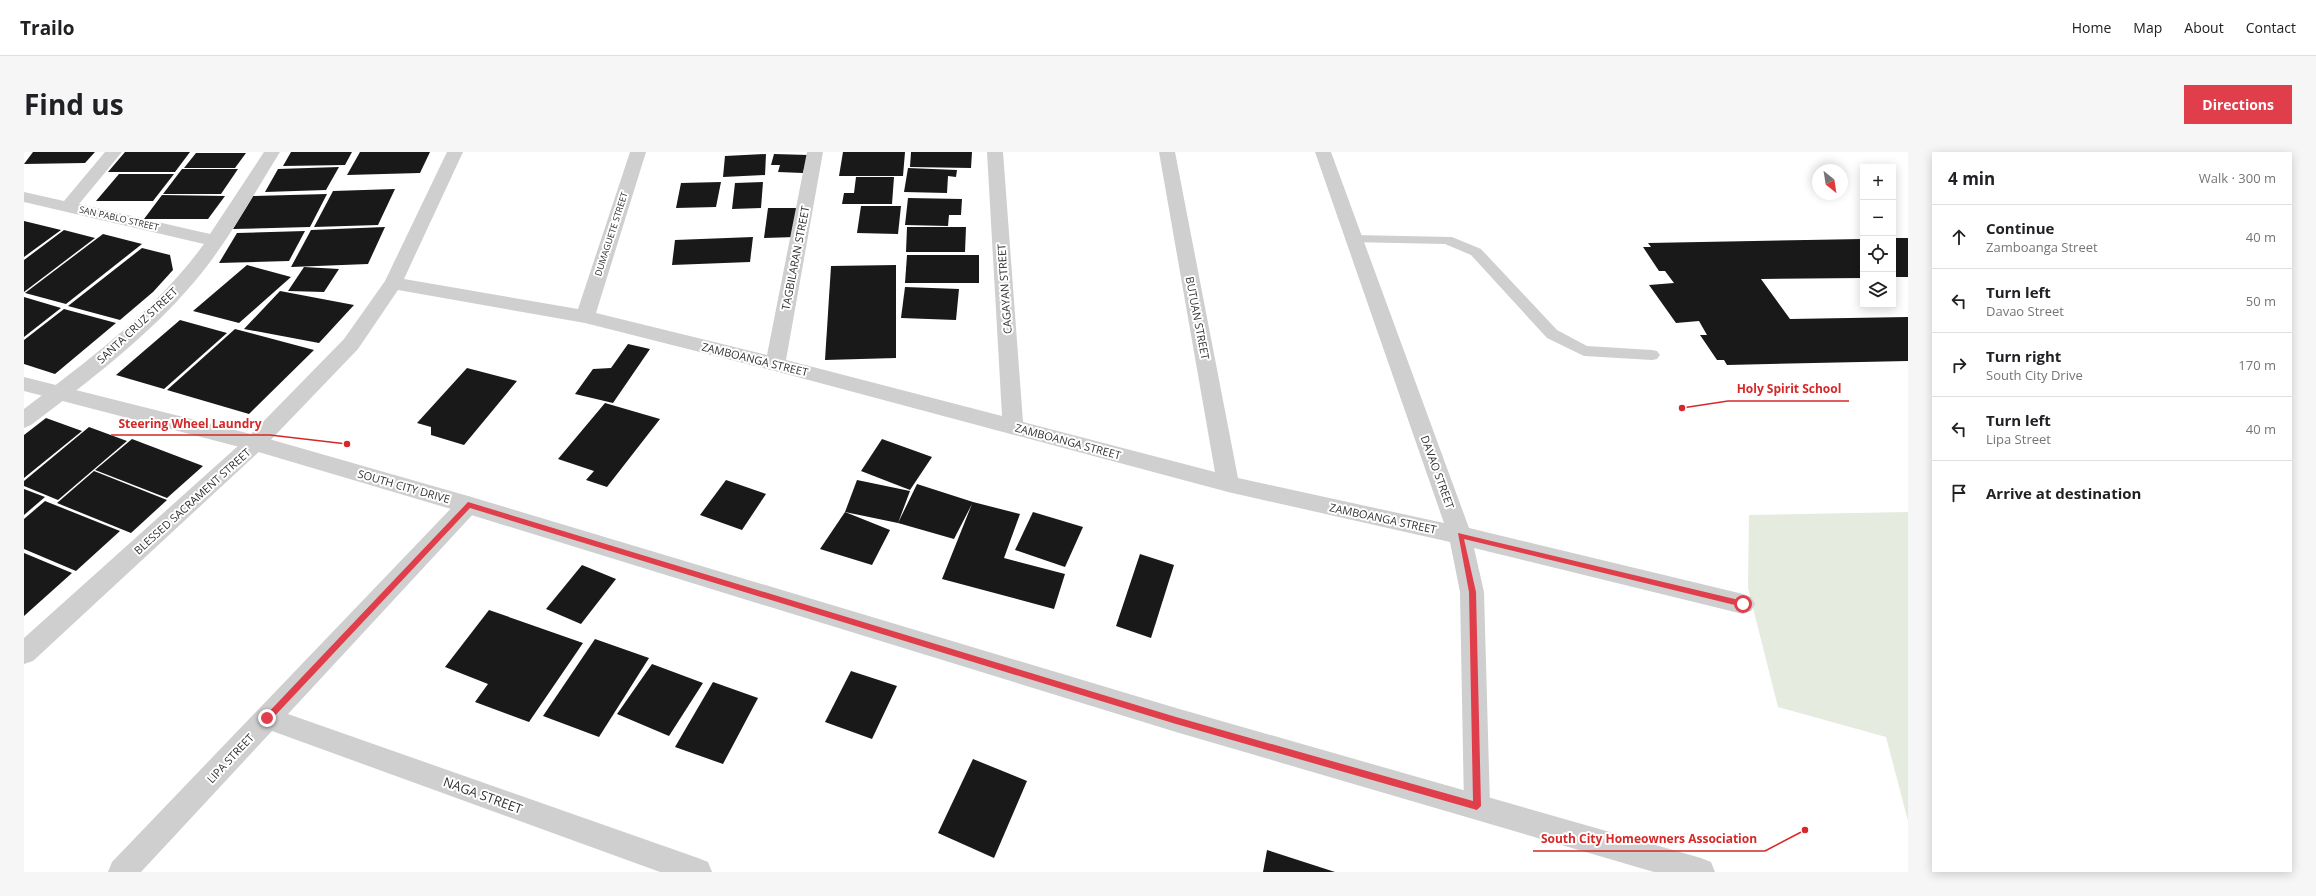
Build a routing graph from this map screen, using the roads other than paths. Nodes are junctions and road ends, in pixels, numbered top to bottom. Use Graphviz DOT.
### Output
graph roads {
  1 [pos="114,152"];
  2 [pos="272,152"];
  3 [pos="455,152"];
  4 [pos="638,152"];
  5 [pos="815,152"];
  6 [pos="995,152"];
  7 [pos="1167,152"];
  8 [pos="1323,152"];
  9 [pos="24,197"];
  10 [pos="69,206"];
  11 [pos="1354,239"];
  12 [pos="214,241"];
  13 [pos="393,283"];
  14 [pos="585,317"];
  15 [pos="1652,355"];
  16 [pos="775,364"];
  17 [pos="24,384"];
  18 [pos="59,394"];
  19 [pos="24,420"];
  20 [pos="1013,426"];
  21 [pos="255,444"];
  22 [pos="1228,484"];
  23 [pos="468,505"];
  24 [pos="1460,535"];
  25 [pos="1743,604"];
  26 [pos="24,653"];
  27 [pos="267,718"];
  28 [pos="1477,806"];
  29 [pos="122,872"];
  30 [pos="698,872"];
  31 [pos="1701,872"];
  1 -- 10 [label="street"];
  2 -- 12 [label="street, SANTA CRUZ STREET"];
  3 -- 13 [label="street, BLESSED SACRAMENT STREET"];
  4 -- 14 [label="street, DUMAGUETE STREET"];
  5 -- 16 [label="street, TAGBILARAN STREET"];
  6 -- 20 [label="street, CAGAYAN STREET"];
  7 -- 22 [label="street, BUTUAN STREET"];
  8 -- 11 [label="street, DAVAO STREET"];
  9 -- 10 [label="street, SAN PABLO STREET"];
  10 -- 12 [label="street, SAN PABLO STREET"];
  11 -- 15 [label="lane"];
  11 -- 24 [label="street, DAVAO STREET"];
  12 -- 18 [label="street, SANTA CRUZ STREET"];
  13 -- 14 [label="street, ZAMBOANGA STREET"];
  13 -- 21 [label="street, BLESSED SACRAMENT STREET"];
  14 -- 16 [label="street, ZAMBOANGA STREET"];
  16 -- 20 [label="street, ZAMBOANGA STREET"];
  17 -- 18 [label="street, SOUTH CITY DRIVE"];
  18 -- 19 [label="street, SANTA CRUZ STREET"];
  18 -- 21 [label="street, SOUTH CITY DRIVE"];
  20 -- 22 [label="street, ZAMBOANGA STREET"];
  21 -- 23 [label="street, SOUTH CITY DRIVE"];
  21 -- 26 [label="street, BLESSED SACRAMENT STREET"];
  22 -- 24 [label="street, ZAMBOANGA STREET"];
  23 -- 27 [label="street, LIPA STREET"];
  23 -- 28 [label="street, SOUTH CITY DRIVE"];
  24 -- 25 [label="street, ZAMBOANGA STREET"];
  24 -- 28 [label="street, DAVAO STREET"];
  27 -- 29 [label="street, LIPA STREET"];
  27 -- 30 [label="street, NAGA STREET"];
  28 -- 31 [label="street, SOUTH CITY DRIVE"];
}
